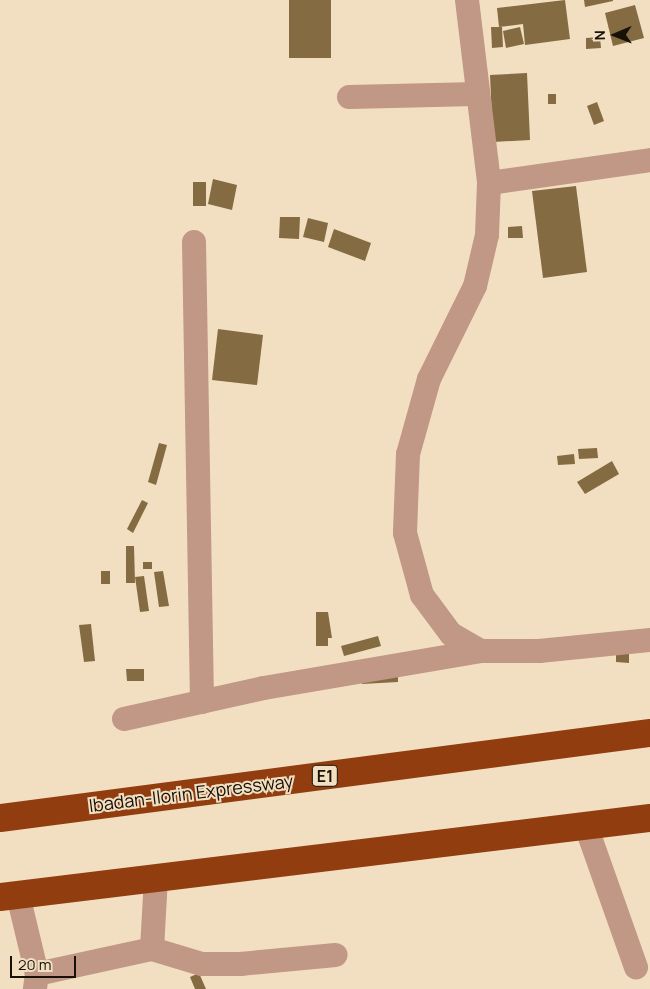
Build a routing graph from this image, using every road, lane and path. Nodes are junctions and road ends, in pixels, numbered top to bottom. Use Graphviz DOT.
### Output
graph roads {
  1 [pos="467,0"];
  2 [pos="477,94"];
  3 [pos="349,97"];
  4 [pos="650,160"];
  5 [pos="489,183"];
  6 [pos="194,242"];
  7 [pos="650,640"];
  8 [pos="480,651"];
  9 [pos="202,702"];
  10 [pos="124,719"];
  11 [pos="650,734"];
  12 [pos="0,818"];
  13 [pos="650,818"];
  14 [pos="586,826"];
  15 [pos="156,878"];
  16 [pos="9,896"];
  17 [pos="152,949"];
  18 [pos="336,955"];
  19 [pos="636,967"];
  20 [pos="36,981"];
  1 -- 2 [label="street"];
  2 -- 3 [label="street"];
  2 -- 5 [label="street"];
  4 -- 5 [label="street"];
  5 -- 8 [label="street"];
  6 -- 9 [label="street"];
  7 -- 8 [label="street"];
  8 -- 9 [label="street"];
  9 -- 10 [label="street"];
  11 -- 12 [label="highway, Ibadan-Ilorin Expressway / E1"];
  13 -- 14 [label="highway"];
  14 -- 15 [label="highway"];
  14 -- 19 [label="street"];
  15 -- 16 [label="highway"];
  15 -- 17 [label="street"];
  16 -- 20 [label="street"];
  17 -- 18 [label="street"];
  17 -- 20 [label="street"];
}
